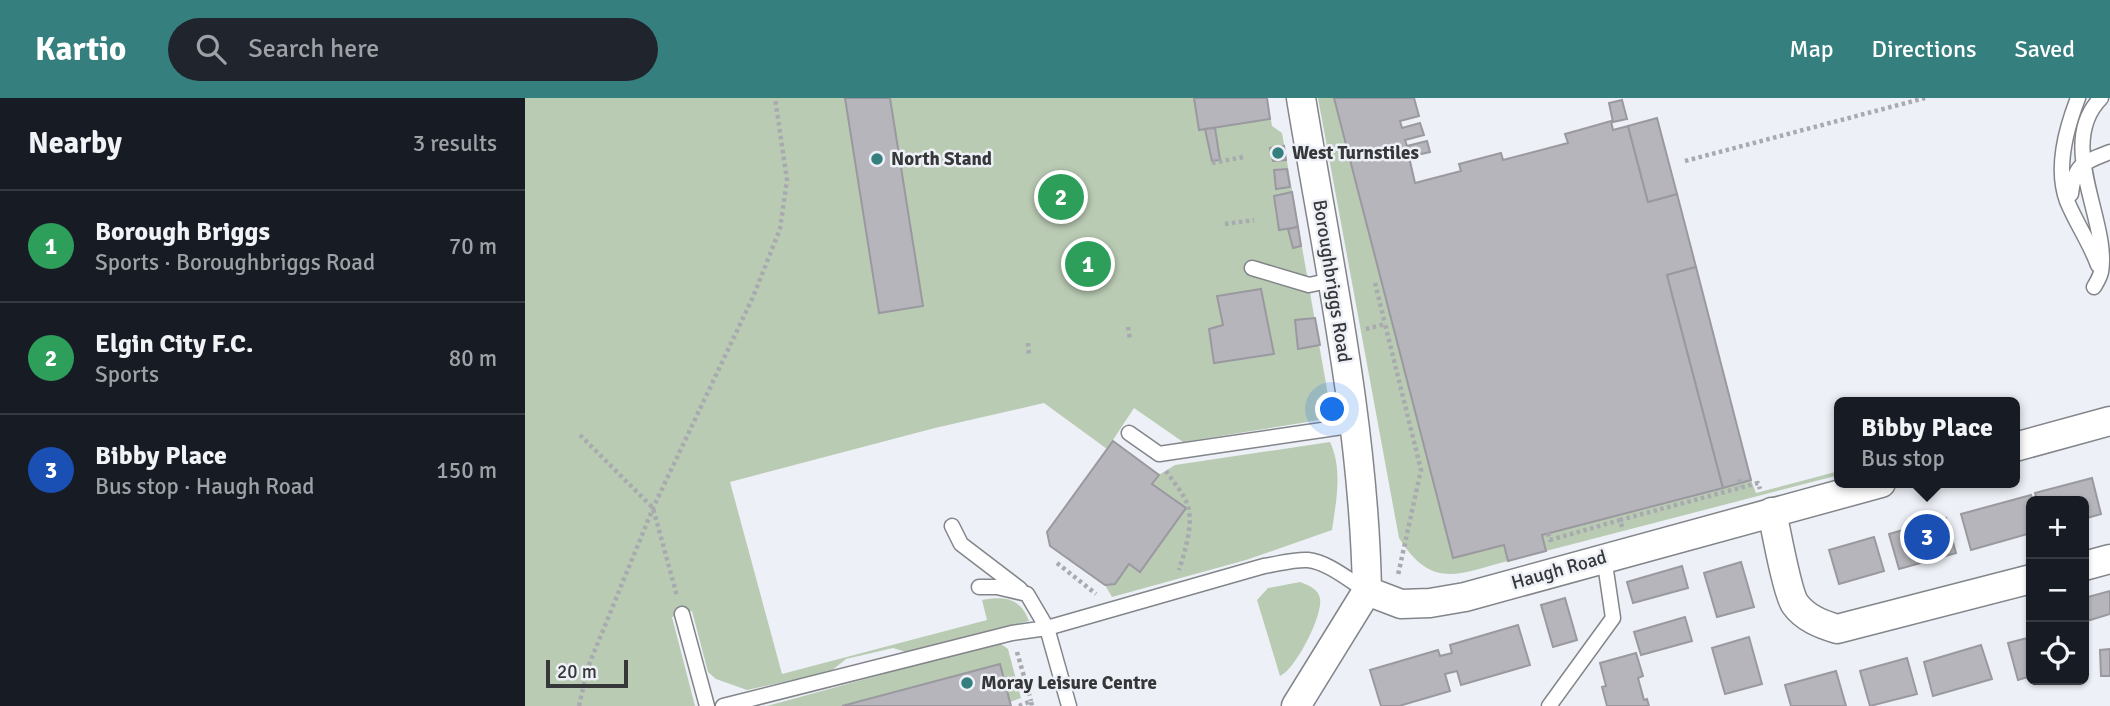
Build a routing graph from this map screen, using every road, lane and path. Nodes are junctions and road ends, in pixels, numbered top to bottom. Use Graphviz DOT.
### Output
graph roads {
  1 [pos="775,98"];
  2 [pos="1301,98"];
  3 [pos="1925,98"];
  4 [pos="2078,98"];
  5 [pos="2102,98"];
  6 [pos="2110,152"];
  7 [pos="1243,157"];
  8 [pos="1685,161"];
  9 [pos="2085,162"];
  10 [pos="1212,163"];
  11 [pos="2070,206"];
  12 [pos="1254,220"];
  13 [pos="1225,224"];
  14 [pos="1252,268"];
  15 [pos="2105,275"];
  16 [pos="1332,280"];
  17 [pos="1375,284"];
  18 [pos="2094,287"];
  19 [pos="1385,324"];
  20 [pos="1128,327"];
  21 [pos="1341,336"];
  22 [pos="1130,339"];
  23 [pos="1028,343"];
  24 [pos="1029,356"];
  25 [pos="2110,421"];
  26 [pos="1356,425"];
  27 [pos="1129,433"];
  28 [pos="580,435"];
  29 [pos="2020,445"];
  30 [pos="1165,471"];
  31 [pos="1739,479"];
  32 [pos="1741,487"];
  33 [pos="1862,488"];
  34 [pos="653,508"];
  35 [pos="1772,512"];
  36 [pos="1620,520"];
  37 [pos="952,526"];
  38 [pos="1548,533"];
  39 [pos="1604,558"];
  40 [pos="2110,559"];
  41 [pos="1057,563"];
  42 [pos="2089,565"];
  43 [pos="2026,580"];
  44 [pos="979,587"];
  45 [pos="1175,592"];
  46 [pos="1027,594"];
  47 [pos="1380,595"];
  48 [pos="1107,611"];
  49 [pos="682,614"];
  50 [pos="1047,628"];
  51 [pos="1012,633"];
  52 [pos="1031,704"];
  53 [pos="579,706"];
  54 [pos="707,706"];
  55 [pos="723,706"];
  56 [pos="1019,706"];
  57 [pos="1069,706"];
  58 [pos="1296,706"];
  59 [pos="1549,706"];
  1 -- 34 [label="path"];
  2 -- 16 [label="street, Boroughbriggs Road"];
  3 -- 8 [label="path"];
  4 -- 11 [label="lane"];
  5 -- 9 [label="lane"];
  6 -- 9 [label="lane"];
  7 -- 10 [label="path"];
  9 -- 11 [label="lane"];
  9 -- 15 [label="lane"];
  11 -- 15 [label="lane"];
  12 -- 13 [label="path"];
  14 -- 16 [label="lane"];
  15 -- 18 [label="lane"];
  16 -- 21 [label="street, Boroughbriggs Road"];
  17 -- 19 [label="path"];
  19 -- 21 [label="path"];
  19 -- 47 [label="path"];
  20 -- 22 [label="path"];
  21 -- 26 [label="street, Boroughbriggs Road"];
  23 -- 24 [label="path"];
  25 -- 29 [label="street"];
  26 -- 27 [label="lane"];
  26 -- 47 [label="street, Boroughbriggs Road"];
  28 -- 34 [label="path"];
  30 -- 45 [label="path"];
  31 -- 32 [label="path"];
  33 -- 35 [label="street, Haugh Road"];
  34 -- 49 [label="path"];
  34 -- 53 [label="path"];
  35 -- 39 [label="street, Haugh Road"];
  35 -- 43 [label="street"];
  36 -- 38 [label="path"];
  37 -- 46 [label="lane"];
  39 -- 47 [label="street, Haugh Road"];
  39 -- 59 [label="lane"];
  40 -- 42 [label="street"];
  41 -- 48 [label="path"];
  44 -- 46 [label="lane"];
  45 -- 47 [label="lane"];
  45 -- 48 [label="lane"];
  46 -- 50 [label="lane"];
  47 -- 58 [label="street"];
  48 -- 50 [label="lane"];
  49 -- 54 [label="lane"];
  50 -- 51 [label="lane"];
  50 -- 57 [label="lane"];
  51 -- 52 [label="path"];
  51 -- 55 [label="lane"];
  52 -- 56 [label="path"];
}
